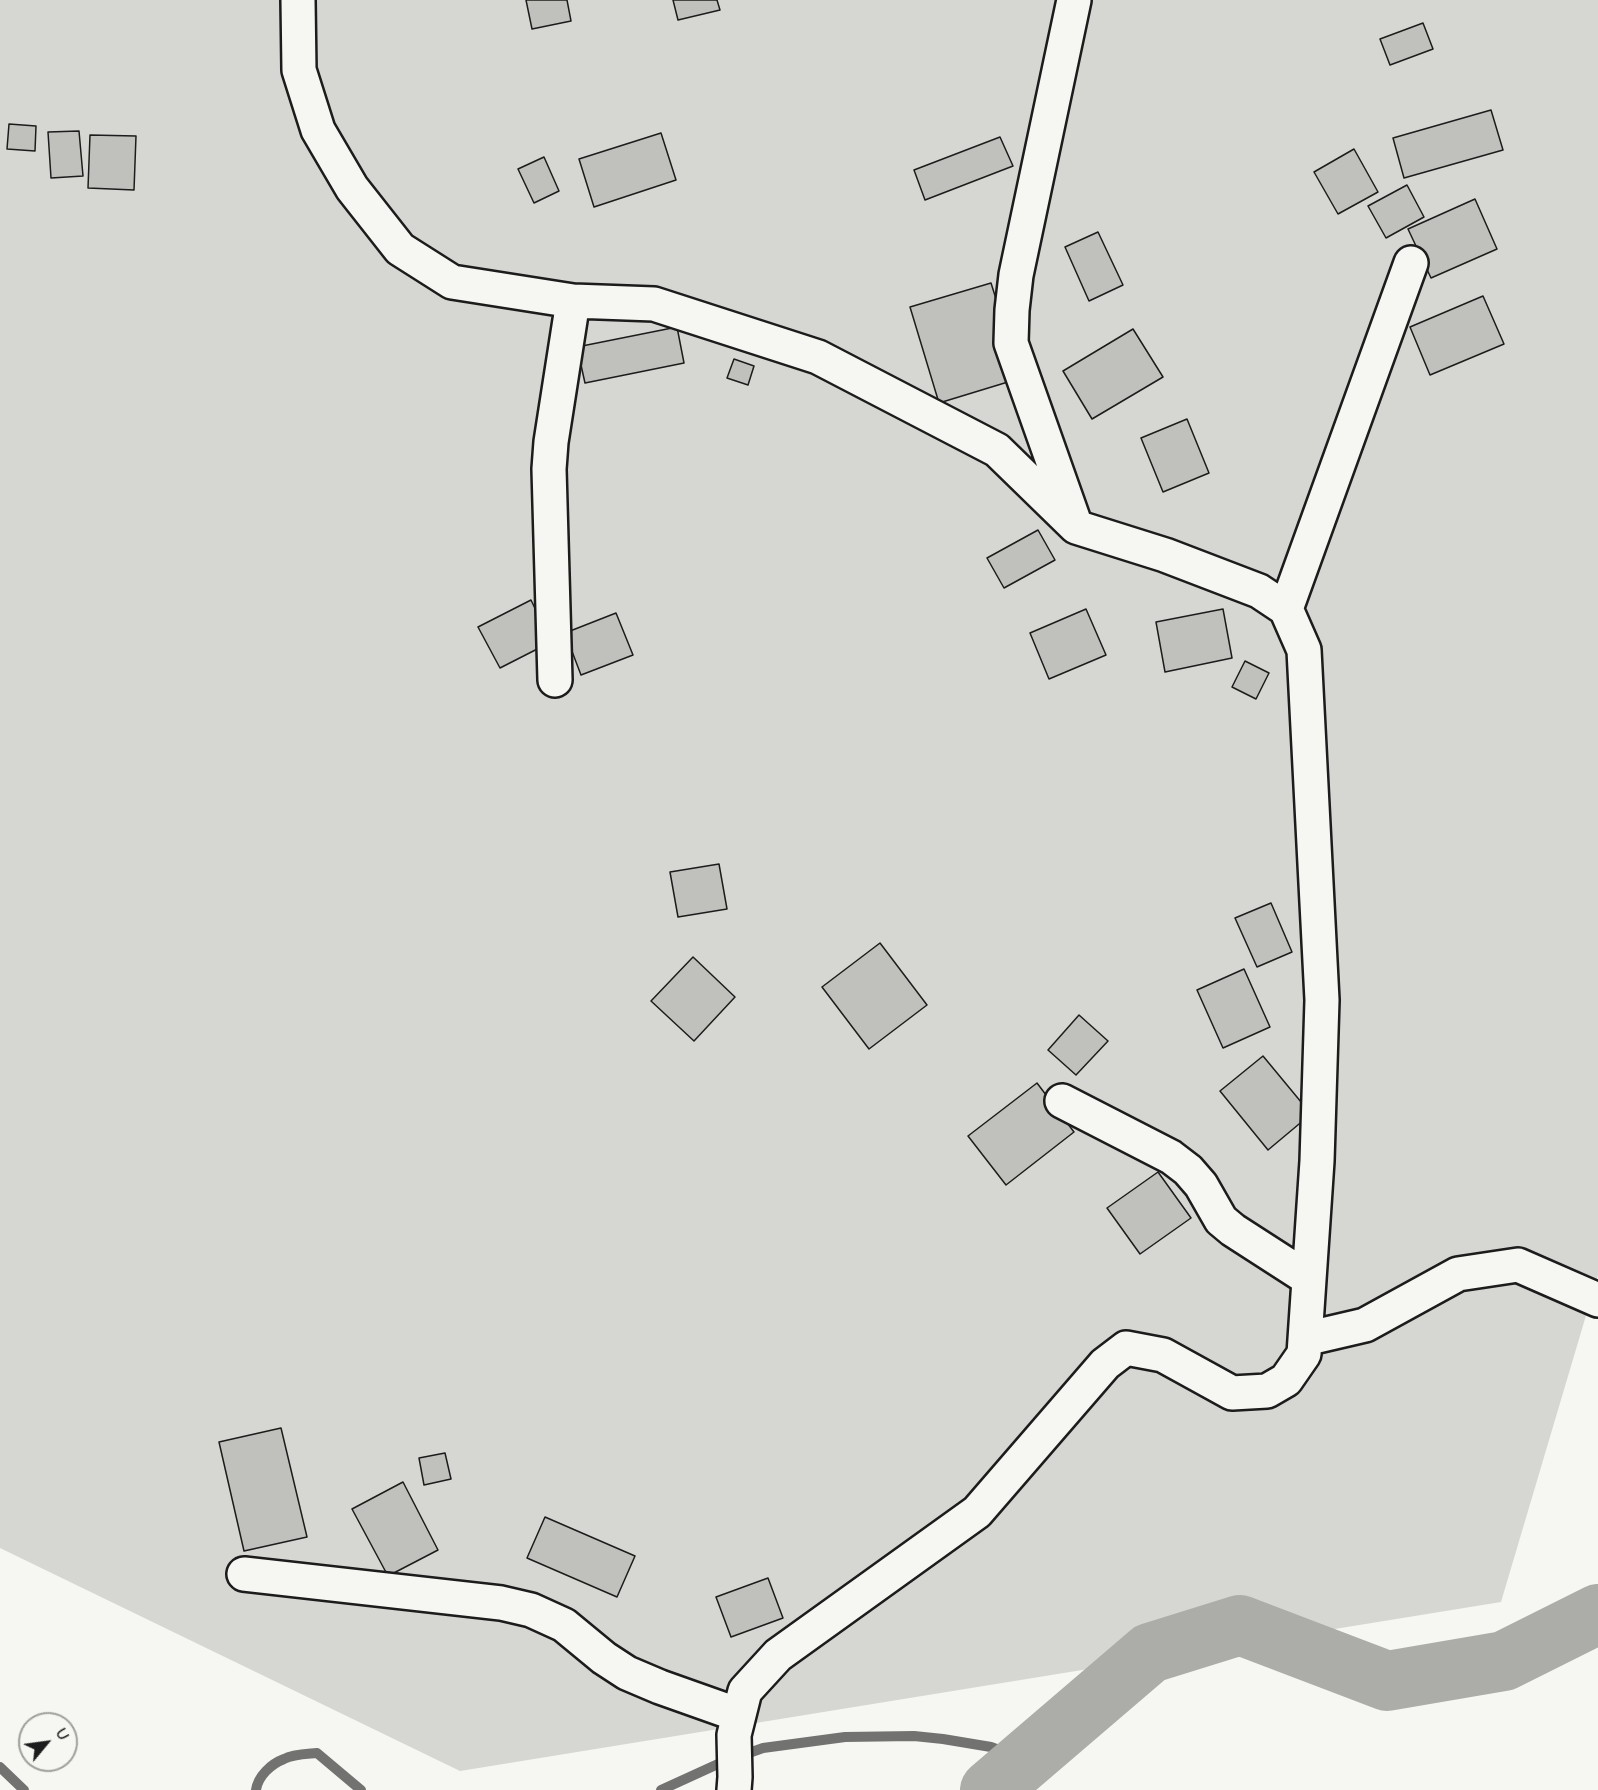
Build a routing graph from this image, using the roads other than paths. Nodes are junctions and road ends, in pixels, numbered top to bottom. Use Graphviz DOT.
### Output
graph roads {
  1 [pos="298,0"];
  2 [pos="1074,0"];
  3 [pos="1411,263"];
  4 [pos="573,301"];
  5 [pos="1076,527"];
  6 [pos="1286,609"];
  7 [pos="555,680"];
  8 [pos="1062,1101"];
  9 [pos="1309,1279"];
  10 [pos="1598,1300"];
  11 [pos="1305,1339"];
  12 [pos="244,1574"];
  13 [pos="736,1725"];
  14 [pos="735,1783"];
  1 -- 4 [label="street"];
  2 -- 5 [label="street"];
  3 -- 6 [label="street"];
  4 -- 5 [label="street"];
  4 -- 7 [label="street"];
  5 -- 6 [label="street"];
  6 -- 9 [label="street"];
  8 -- 9 [label="street"];
  9 -- 11 [label="street"];
  10 -- 11 [label="street"];
  11 -- 13 [label="street"];
  12 -- 13 [label="street"];
  13 -- 14 [label="street"];
}
